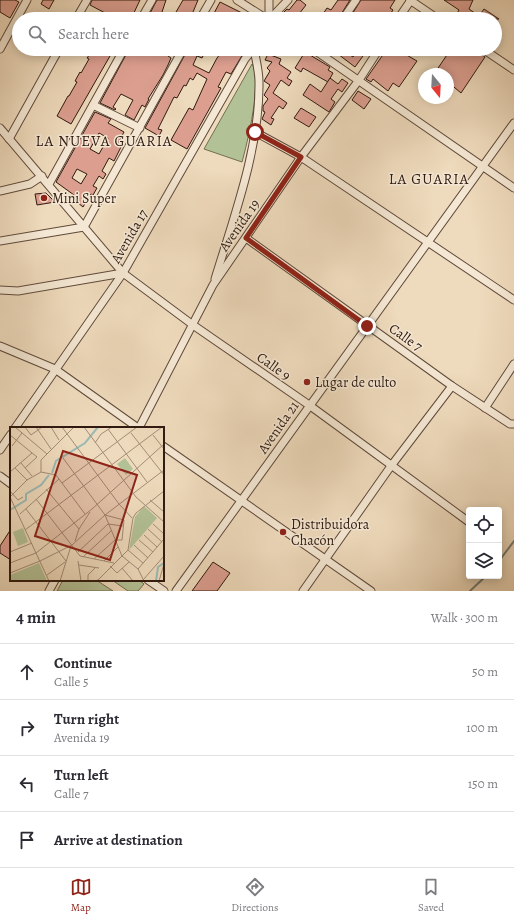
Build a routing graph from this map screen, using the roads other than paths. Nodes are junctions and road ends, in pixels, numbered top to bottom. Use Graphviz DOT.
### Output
graph roads {
  1 [pos="27,0"];
  2 [pos="87,0"];
  3 [pos="152,0"];
  4 [pos="211,0"];
  5 [pos="237,0"];
  6 [pos="269,0"];
  7 [pos="288,0"];
  8 [pos="356,0"];
  9 [pos="411,0"];
  10 [pos="20,12"];
  11 [pos="80,12"];
  12 [pos="145,12"];
  13 [pos="204,12"];
  14 [pos="257,12"];
  15 [pos="269,12"];
  16 [pos="276,12"];
  17 [pos="348,12"];
  18 [pos="403,12"];
  19 [pos="428,12"];
  20 [pos="12,27"];
  21 [pos="0,49"];
  22 [pos="55,56"];
  23 [pos="120,56"];
  24 [pos="180,56"];
  25 [pos="247,56"];
  26 [pos="254,56"];
  27 [pos="323,56"];
  28 [pos="374,56"];
  29 [pos="493,56"];
  30 [pos="514,70"];
  31 [pos="359,80"];
  32 [pos="93,105"];
  33 [pos="514,123"];
  34 [pos="0,128"];
  35 [pos="140,128"];
  36 [pos="255,132"];
  37 [pos="5,136"];
  38 [pos="301,157"];
  39 [pos="482,166"];
  40 [pos="42,176"];
  41 [pos="49,184"];
  42 [pos="514,188"];
  43 [pos="0,191"];
  44 [pos="84,227"];
  45 [pos="246,238"];
  46 [pos="0,241"];
  47 [pos="427,243"];
  48 [pos="123,273"];
  49 [pos="213,285"];
  50 [pos="0,290"];
  51 [pos="514,300"];
  52 [pos="193,324"];
  53 [pos="367,326"];
  54 [pos="0,346"];
  55 [pos="514,364"];
  56 [pos="55,369"];
  57 [pos="452,386"];
  58 [pos="309,405"];
  59 [pos="484,408"];
  60 [pos="514,424"];
  61 [pos="16,427"];
  62 [pos="137,427"];
  63 [pos="139,427"];
  64 [pos="10,435"];
  65 [pos="164,447"];
  66 [pos="0,450"];
  67 [pos="391,466"];
  68 [pos="0,476"];
  69 [pos="10,483"];
  70 [pos="242,501"];
  71 [pos="466,520"];
  72 [pos="326,560"];
  73 [pos="54,581"];
  74 [pos="149,581"];
  75 [pos="49,591"];
  76 [pos="164,591"];
  77 [pos="176,591"];
  78 [pos="303,591"];
  79 [pos="371,591"];
  1 -- 10 [label="street"];
  2 -- 11 [label="street"];
  3 -- 12 [label="street"];
  4 -- 13 [label="street"];
  5 -- 14 [label="street"];
  6 -- 15 [label="street"];
  7 -- 16 [label="street"];
  8 -- 17 [label="street"];
  9 -- 18 [label="street"];
  9 -- 19 [label="street"];
  20 -- 21 [label="street"];
  22 -- 37 [label="street"];
  23 -- 32 [label="street"];
  24 -- 35 [label="street"];
  25 -- 48 [label="street, Avenida 17"];
  26 -- 36 [label="street"];
  27 -- 31 [label="street"];
  28 -- 31 [label="street, Avenida 19"];
  29 -- 30 [label="street"];
  31 -- 38 [label="street, Avenida 19"];
  31 -- 39 [label="street"];
  32 -- 35 [label="street"];
  32 -- 41 [label="street"];
  33 -- 39 [label="street, Avenida 21"];
  34 -- 37 [label="street, Calle 9"];
  35 -- 44 [label="street"];
  36 -- 38 [label="street"];
  36 -- 49 [label="street"];
  37 -- 40 [label="street, Calle 9"];
  38 -- 45 [label="street, Avenida 19"];
  38 -- 47 [label="street"];
  39 -- 42 [label="street"];
  39 -- 47 [label="street, Avenida 21"];
  40 -- 41 [label="street, Calle 9"];
  40 -- 43 [label="street"];
  41 -- 44 [label="street, Calle 9"];
  44 -- 46 [label="street"];
  44 -- 48 [label="street, Calle 9"];
  45 -- 49 [label="street, Avenida 19"];
  45 -- 53 [label="street, Calle 7"];
  47 -- 51 [label="street"];
  47 -- 53 [label="street, Avenida 21"];
  48 -- 50 [label="street"];
  48 -- 52 [label="street, Calle 9"];
  48 -- 56 [label="street, Avenida 17"];
  49 -- 52 [label="street, Avenida 19"];
  52 -- 58 [label="street, Calle 9"];
  52 -- 63 [label="street, Avenida 19"];
  53 -- 57 [label="street, Calle 7"];
  53 -- 58 [label="street, Avenida 21"];
  54 -- 56 [label="street"];
  55 -- 59 [label="street"];
  56 -- 61 [label="street, Avenida 17"];
  56 -- 62 [label="street"];
  57 -- 59 [label="street, Calle 7"];
  57 -- 67 [label="street"];
  58 -- 67 [label="street, Calle 9"];
  58 -- 70 [label="street, Avenida 21"];
  59 -- 60 [label="street, Calle 7"];
  64 -- 66 [label="street"];
  65 -- 70 [label="street"];
  67 -- 71 [label="street, Calle 9"];
  67 -- 72 [label="street"];
  68 -- 69 [label="street"];
  70 -- 72 [label="street"];
  70 -- 77 [label="street, Avenida 21"];
  72 -- 78 [label="street"];
  72 -- 79 [label="street"];
  73 -- 75 [label="street"];
  74 -- 76 [label="street"];
}
